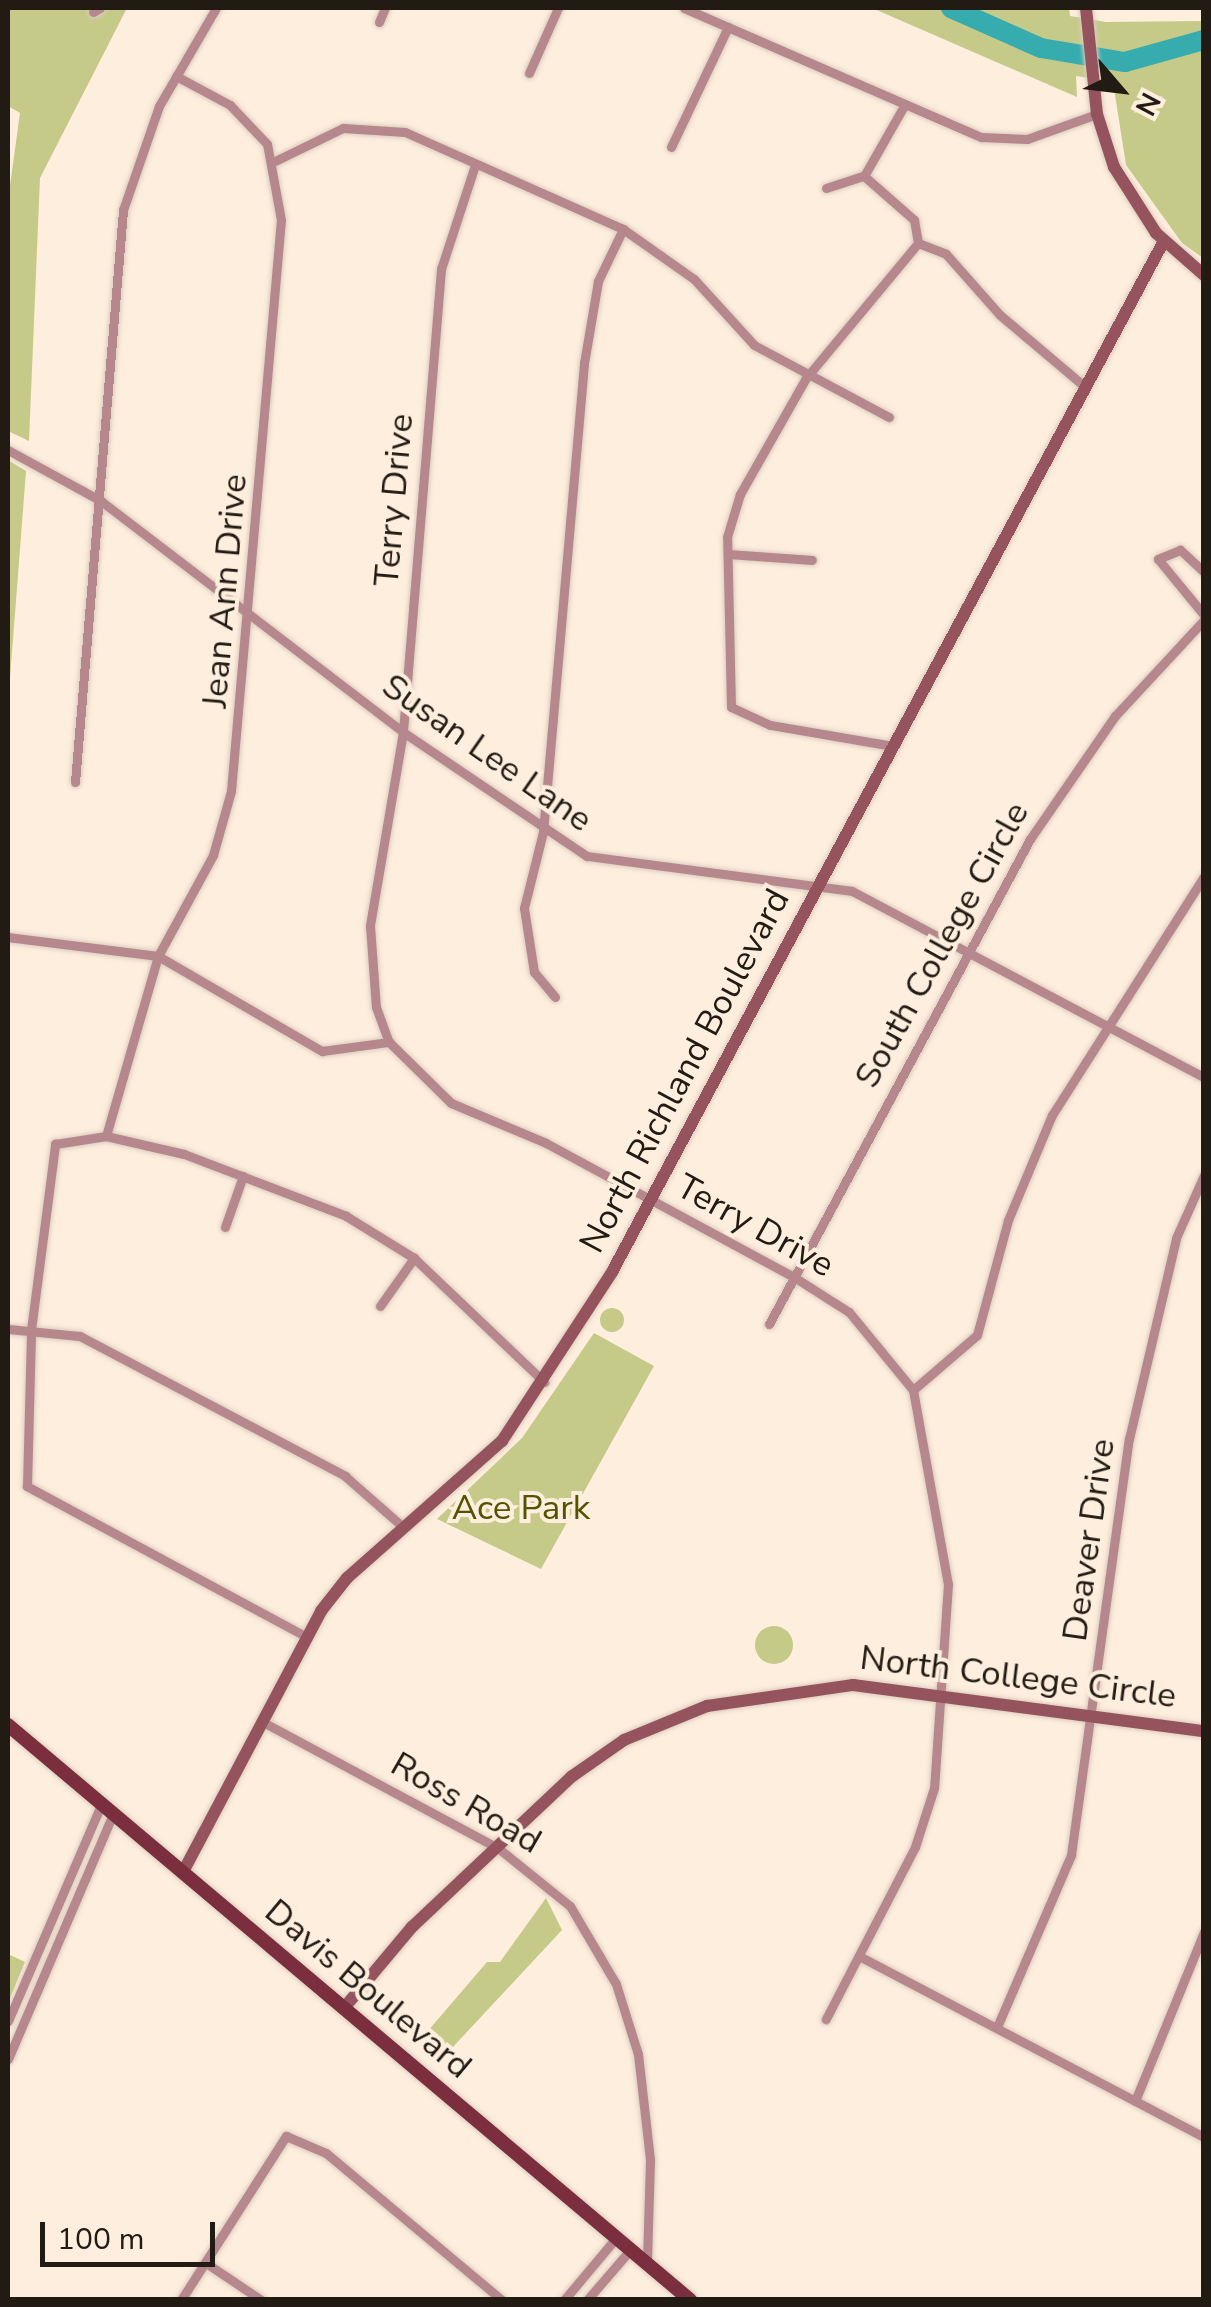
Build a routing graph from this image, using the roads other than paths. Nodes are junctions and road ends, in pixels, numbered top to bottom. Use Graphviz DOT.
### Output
graph roads {
  1 [pos="216,8"];
  2 [pos="385,8"];
  3 [pos="558,8"];
  4 [pos="684,8"];
  5 [pos="1086,12"];
  6 [pos="379,22"];
  7 [pos="728,27"];
  8 [pos="529,73"];
  9 [pos="176,76"];
  10 [pos="904,106"];
  11 [pos="1097,114"];
  12 [pos="672,146"];
  13 [pos="274,161"];
  14 [pos="475,165"];
  15 [pos="864,176"];
  16 [pos="826,188"];
  17 [pos="623,229"];
  18 [pos="1164,242"];
  19 [pos="918,243"];
  20 [pos="1204,274"];
  21 [pos="806,378"];
  22 [pos="1084,386"];
  23 [pos="889,417"];
  24 [pos="8,450"];
  25 [pos="102,501"];
  26 [pos="729,554"];
  27 [pos="812,560"];
  28 [pos="1204,572"];
  29 [pos="251,614"];
  30 [pos="1204,617"];
  31 [pos="403,732"];
  32 [pos="893,746"];
  33 [pos="75,782"];
  34 [pos="543,832"];
  35 [pos="1204,876"];
  36 [pos="820,884"];
  37 [pos="8,937"];
  38 [pos="965,950"];
  39 [pos="158,956"];
  40 [pos="555,996"];
  41 [pos="1107,1024"];
  42 [pos="389,1042"];
  43 [pos="1204,1078"];
  44 [pos="106,1136"];
  45 [pos="1204,1174"];
  46 [pos="243,1176"];
  47 [pos="650,1198"];
  48 [pos="225,1227"];
  49 [pos="414,1258"];
  50 [pos="794,1278"];
  51 [pos="380,1306"];
  52 [pos="768,1324"];
  53 [pos="8,1329"];
  54 [pos="31,1330"];
  55 [pos="544,1382"];
  56 [pos="913,1390"];
  57 [pos="402,1526"];
  58 [pos="305,1636"];
  59 [pos="946,1692"];
  60 [pos="1092,1714"];
  61 [pos="261,1721"];
  62 [pos="8,1725"];
  63 [pos="1204,1731"];
  64 [pos="108,1808"];
  65 [pos="498,1848"];
  66 [pos="183,1872"];
  67 [pos="1204,1932"];
  68 [pos="859,1956"];
  69 [pos="344,2008"];
  70 [pos="826,2019"];
  71 [pos="8,2020"];
  72 [pos="997,2027"];
  73 [pos="8,2059"];
  74 [pos="1135,2101"];
  75 [pos="1204,2137"];
  76 [pos="616,2238"];
  77 [pos="630,2250"];
  78 [pos="206,2263"];
  79 [pos="647,2264"];
  80 [pos="181,2300"];
  81 [pos="261,2300"];
  82 [pos="502,2300"];
  83 [pos="564,2300"];
  84 [pos="588,2300"];
  85 [pos="690,2300"];
  1 -- 9 [label="street"];
  2 -- 6 [label="street"];
  3 -- 8 [label="street"];
  4 -- 7 [label="street"];
  5 -- 11 [label="street"];
  7 -- 10 [label="street"];
  7 -- 12 [label="street"];
  9 -- 13 [label="street"];
  9 -- 25 [label="street"];
  10 -- 11 [label="street"];
  10 -- 15 [label="street"];
  11 -- 18 [label="street"];
  13 -- 14 [label="street"];
  13 -- 29 [label="street, Jean Ann Drive"];
  14 -- 17 [label="street"];
  14 -- 31 [label="street, Terry Drive"];
  15 -- 16 [label="street"];
  15 -- 19 [label="street"];
  17 -- 21 [label="street"];
  17 -- 34 [label="street"];
  18 -- 20 [label="street"];
  18 -- 22 [label="street, North Richland Boulevard"];
  19 -- 21 [label="street"];
  19 -- 22 [label="street"];
  21 -- 23 [label="street"];
  21 -- 26 [label="street"];
  22 -- 32 [label="street, North Richland Boulevard"];
  24 -- 25 [label="street, Susan Lee Lane"];
  25 -- 29 [label="street, Susan Lee Lane"];
  25 -- 33 [label="street"];
  26 -- 27 [label="street"];
  26 -- 32 [label="street"];
  28 -- 30 [label="street"];
  29 -- 31 [label="street, Susan Lee Lane"];
  29 -- 39 [label="street, Jean Ann Drive"];
  30 -- 38 [label="street, South College Circle"];
  31 -- 34 [label="street, Susan Lee Lane"];
  31 -- 42 [label="street, Terry Drive"];
  32 -- 36 [label="street, North Richland Boulevard"];
  34 -- 36 [label="street, Susan Lee Lane"];
  34 -- 40 [label="street"];
  35 -- 41 [label="street"];
  36 -- 38 [label="street, Susan Lee Lane"];
  36 -- 47 [label="street, North Richland Boulevard"];
  37 -- 39 [label="street"];
  38 -- 41 [label="street, Susan Lee Lane"];
  38 -- 50 [label="street, South College Circle"];
  39 -- 42 [label="street"];
  39 -- 44 [label="street, Jean Ann Drive"];
  41 -- 43 [label="street, Susan Lee Lane"];
  41 -- 56 [label="street"];
  42 -- 47 [label="street, Terry Drive"];
  44 -- 46 [label="street"];
  44 -- 54 [label="street"];
  45 -- 60 [label="street, Deaver Drive"];
  46 -- 48 [label="street"];
  46 -- 49 [label="street"];
  47 -- 50 [label="street, Terry Drive"];
  47 -- 55 [label="street, North Richland Boulevard"];
  49 -- 51 [label="street"];
  49 -- 55 [label="street"];
  50 -- 52 [label="street, South College Circle"];
  50 -- 56 [label="street, Terry Drive"];
  53 -- 54 [label="street"];
  54 -- 57 [label="street"];
  54 -- 58 [label="street"];
  55 -- 57 [label="street, North Richland Boulevard"];
  56 -- 59 [label="street, Terry Drive"];
  57 -- 58 [label="street, North Richland Boulevard"];
  58 -- 61 [label="street, North Richland Boulevard"];
  59 -- 60 [label="street, North College Circle"];
  59 -- 65 [label="street, North College Circle"];
  59 -- 68 [label="street, Terry Drive"];
  60 -- 63 [label="street, North College Circle"];
  60 -- 72 [label="street, Deaver Drive"];
  61 -- 65 [label="street, Ross Road"];
  61 -- 66 [label="street, North Richland Boulevard"];
  62 -- 64 [label="main road, Davis Boulevard"];
  64 -- 66 [label="main road, Davis Boulevard"];
  64 -- 71 [label="street"];
  64 -- 73 [label="street"];
  65 -- 69 [label="street, North College Circle"];
  65 -- 79 [label="street, Ross Road"];
  66 -- 69 [label="main road, Davis Boulevard"];
  67 -- 74 [label="street"];
  68 -- 70 [label="street, Terry Drive"];
  68 -- 72 [label="street"];
  69 -- 76 [label="main road, Davis Boulevard"];
  72 -- 74 [label="street"];
  74 -- 75 [label="street"];
  76 -- 77 [label="main road, Davis Boulevard"];
  76 -- 83 [label="street"];
  77 -- 79 [label="main road, Davis Boulevard"];
  77 -- 84 [label="street"];
  78 -- 80 [label="street"];
  78 -- 81 [label="street"];
  78 -- 82 [label="street"];
  79 -- 85 [label="main road, Davis Boulevard"];
}
